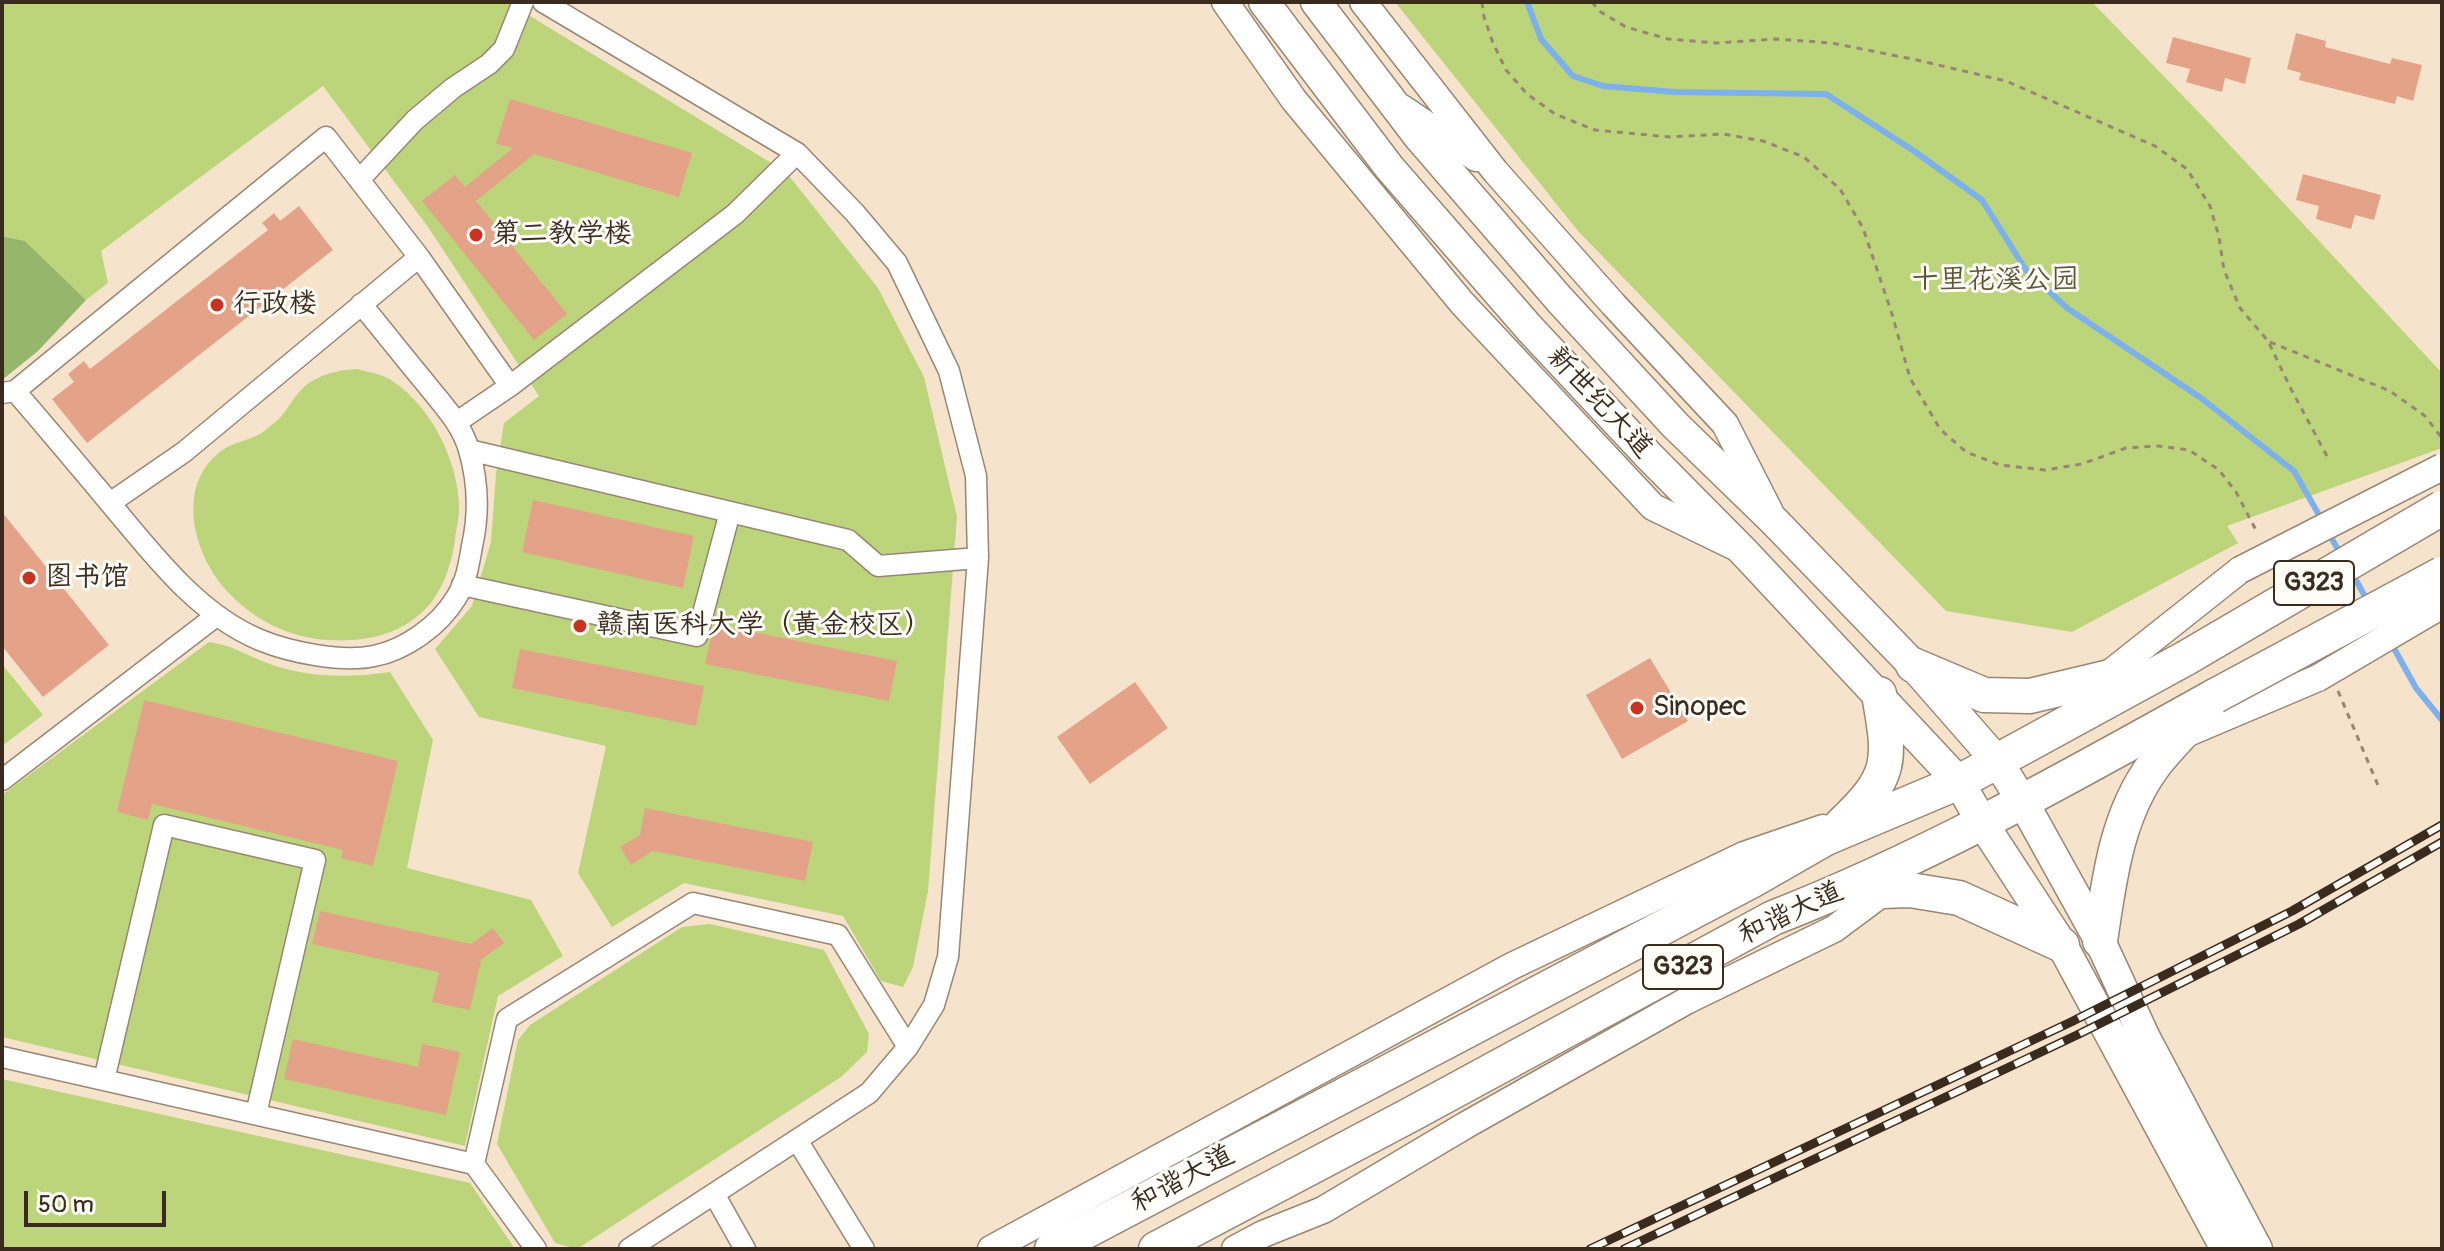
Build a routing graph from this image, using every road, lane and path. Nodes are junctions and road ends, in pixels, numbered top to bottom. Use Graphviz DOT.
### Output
graph roads {
  1 [pos="523,2"];
  2 [pos="543,2"];
  3 [pos="1225,2"];
  4 [pos="1264,2"];
  5 [pos="1316,2"];
  6 [pos="1363,2"];
  7 [pos="1482,2"];
  8 [pos="1592,2"];
  9 [pos="1393,102"];
  10 [pos="797,153"];
  11 [pos="1495,171"];
  12 [pos="359,180"];
  13 [pos="1425,210"];
  14 [pos="419,257"];
  15 [pos="1462,303"];
  16 [pos="361,304"];
  17 [pos="2268,341"];
  18 [pos="510,386"];
  19 [pos="9,392"];
  20 [pos="457,422"];
  21 [pos="2442,438"];
  22 [pos="469,450"];
  23 [pos="2328,458"];
  24 [pos="2442,467"];
  25 [pos="110,503"];
  26 [pos="2442,508"];
  27 [pos="730,512"];
  28 [pos="1775,522"];
  29 [pos="2257,533"];
  30 [pos="1744,552"];
  31 [pos="978,558"];
  32 [pos="2442,574"];
  33 [pos="462,585"];
  34 [pos="2442,605"];
  35 [pos="216,616"];
  36 [pos="2186,658"];
  37 [pos="1913,665"];
  38 [pos="2103,679"];
  39 [pos="2326,680"];
  40 [pos="1879,694"];
  41 [pos="2215,696"];
  42 [pos="2180,736"];
  43 [pos="1997,761"];
  44 [pos="2,780"];
  45 [pos="1959,782"];
  46 [pos="2380,790"];
  47 [pos="2023,802"];
  48 [pos="1983,824"];
  49 [pos="1836,829"];
  50 [pos="1884,891"];
  51 [pos="1836,893"];
  52 [pos="2100,941"];
  53 [pos="2062,945"];
  54 [pos="908,1047"];
  55 [pos="2,1057"];
  56 [pos="104,1080"];
  57 [pos="256,1114"];
  58 [pos="797,1140"];
  59 [pos="474,1164"];
  60 [pos="714,1194"];
  61 [pos="536,1249"];
  62 [pos="629,1249"];
  63 [pos="745,1249"];
  64 [pos="864,1249"];
  65 [pos="991,1249"];
  66 [pos="1052,1249"];
  67 [pos="1156,1249"];
  68 [pos="1235,1249"];
  69 [pos="2226,1249"];
  70 [pos="2257,1249"];
  1 -- 12 [label="street"];
  2 -- 10 [label="street"];
  3 -- 15 [label="street"];
  4 -- 13 [label="main road, 新世纪大道"];
  5 -- 9 [label="main road, 新世纪大道"];
  6 -- 11 [label="street"];
  7 -- 29 [label="path"];
  8 -- 17 [label="path"];
  9 -- 11 [label="street"];
  9 -- 28 [label="main road, 新世纪大道"];
  10 -- 18 [label="street"];
  10 -- 31 [label="street"];
  11 -- 28 [label="street"];
  12 -- 14 [label="street"];
  12 -- 19 [label="street"];
  13 -- 15 [label="street"];
  13 -- 30 [label="main road, 新世纪大道"];
  14 -- 16 [label="street"];
  14 -- 18 [label="street"];
  15 -- 30 [label="street"];
  16 -- 20 [label="street"];
  16 -- 25 [label="street"];
  17 -- 21 [label="path"];
  17 -- 23 [label="path"];
  18 -- 20 [label="street"];
  19 -- 25 [label="street"];
  20 -- 22 [label="street"];
  22 -- 27 [label="street"];
  22 -- 33 [label="street"];
  24 -- 38 [label="street, bridge"];
  25 -- 35 [label="street"];
  26 -- 36 [label="highway, G323, bridge"];
  27 -- 31 [label="street"];
  27 -- 33 [label="street"];
  28 -- 37 [label="main road, 新世纪大道"];
  30 -- 40 [label="main road, 新世纪大道"];
  31 -- 54 [label="street"];
  32 -- 41 [label="highway, G323, bridge"];
  33 -- 35 [label="street"];
  34 -- 39 [label="street, bridge"];
  35 -- 44 [label="street"];
  36 -- 38 [label="highway"];
  36 -- 43 [label="highway, G323"];
  37 -- 38 [label="highway"];
  37 -- 43 [label="main road, 新世纪大道"];
  38 -- 43 [label="street"];
  39 -- 42 [label="street"];
  39 -- 46 [label="path"];
  40 -- 45 [label="main road, 新世纪大道"];
  40 -- 49 [label="highway"];
  41 -- 42 [label="highway"];
  41 -- 47 [label="highway, 和谐大道 / G323"];
  42 -- 47 [label="street"];
  42 -- 52 [label="highway"];
  43 -- 45 [label="highway, 和谐大道 / G323"];
  43 -- 47 [label="main road, 新世纪大道"];
  45 -- 48 [label="main road, 新世纪大道"];
  45 -- 49 [label="highway, 和谐大道 / G323"];
  47 -- 48 [label="highway, 和谐大道 / G323"];
  47 -- 52 [label="main road, 新世纪大道"];
  48 -- 50 [label="street"];
  48 -- 51 [label="highway, 和谐大道 / G323"];
  48 -- 53 [label="main road, 新世纪大道"];
  49 -- 65 [label="street"];
  49 -- 66 [label="highway, 和谐大道 / G323"];
  50 -- 51 [label="highway"];
  50 -- 53 [label="highway"];
  50 -- 68 [label="street"];
  51 -- 67 [label="highway, 和谐大道 / G323"];
  52 -- 70 [label="main road, 新世纪大道"];
  53 -- 69 [label="main road, 新世纪大道"];
  54 -- 58 [label="street"];
  54 -- 59 [label="street"];
  55 -- 56 [label="street"];
  56 -- 57 [label="street"];
  56 -- 57 [label="street"];
  57 -- 59 [label="street"];
  58 -- 60 [label="street"];
  58 -- 64 [label="street"];
  59 -- 61 [label="street"];
  60 -- 62 [label="street"];
  60 -- 63 [label="street"];
}
